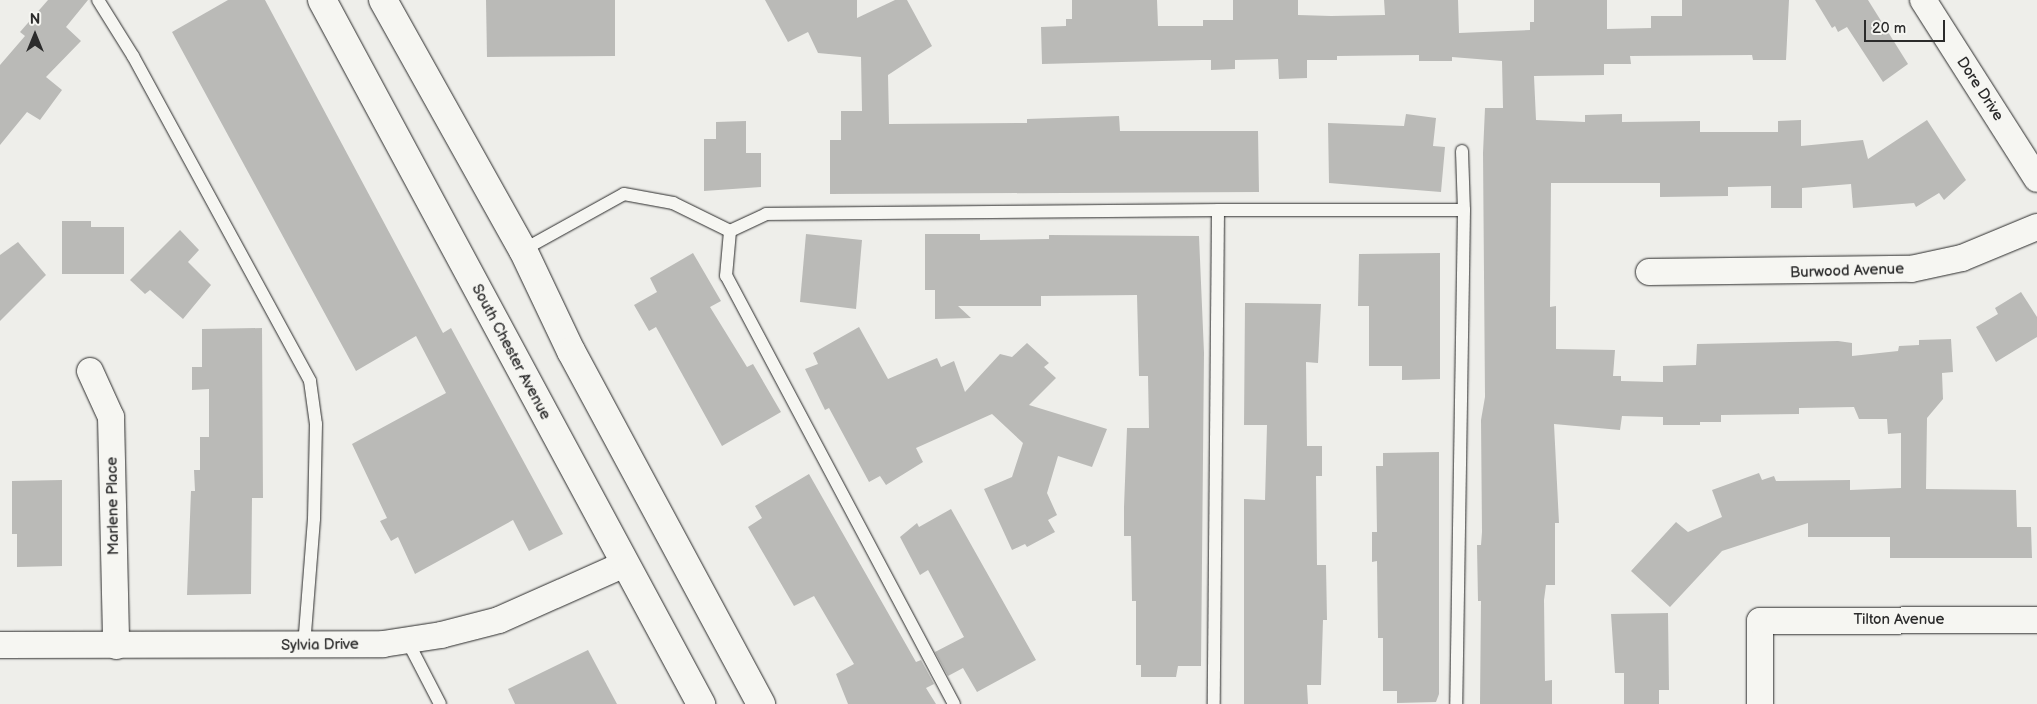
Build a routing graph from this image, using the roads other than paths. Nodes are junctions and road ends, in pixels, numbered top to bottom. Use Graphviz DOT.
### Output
graph roads {
  1 [pos="98,0"];
  2 [pos="322,0"];
  3 [pos="383,0"];
  4 [pos="1923,0"];
  5 [pos="1462,151"];
  6 [pos="2037,179"];
  7 [pos="1218,210"];
  8 [pos="1464,210"];
  9 [pos="2037,227"];
  10 [pos="730,231"];
  11 [pos="523,250"];
  12 [pos="1649,272"];
  13 [pos="90,371"];
  14 [pos="625,564"];
  15 [pos="2037,620"];
  16 [pos="407,640"];
  17 [pos="0,645"];
  18 [pos="304,645"];
  19 [pos="116,646"];
  20 [pos="440,704"];
  21 [pos="701,704"];
  22 [pos="761,704"];
  23 [pos="954,704"];
  24 [pos="1214,704"];
  25 [pos="1456,704"];
  26 [pos="1760,704"];
  1 -- 18 [label="lane"];
  2 -- 14 [label="main road, South Chester Avenue"];
  3 -- 11 [label="main road"];
  4 -- 6 [label="street, Dore Drive"];
  5 -- 8 [label="lane"];
  7 -- 8 [label="lane"];
  7 -- 10 [label="lane"];
  7 -- 24 [label="lane"];
  8 -- 25 [label="lane"];
  9 -- 12 [label="street, Burwood Avenue"];
  10 -- 11 [label="lane"];
  10 -- 23 [label="lane"];
  11 -- 22 [label="main road"];
  13 -- 19 [label="street, Marlene Place"];
  14 -- 16 [label="street, Sylvia Drive"];
  14 -- 21 [label="main road, South Chester Avenue"];
  15 -- 26 [label="street, Tilton Avenue"];
  16 -- 18 [label="street, Sylvia Drive"];
  16 -- 20 [label="lane"];
  17 -- 19 [label="street, Sylvia Drive"];
  18 -- 19 [label="street, Sylvia Drive"];
}
